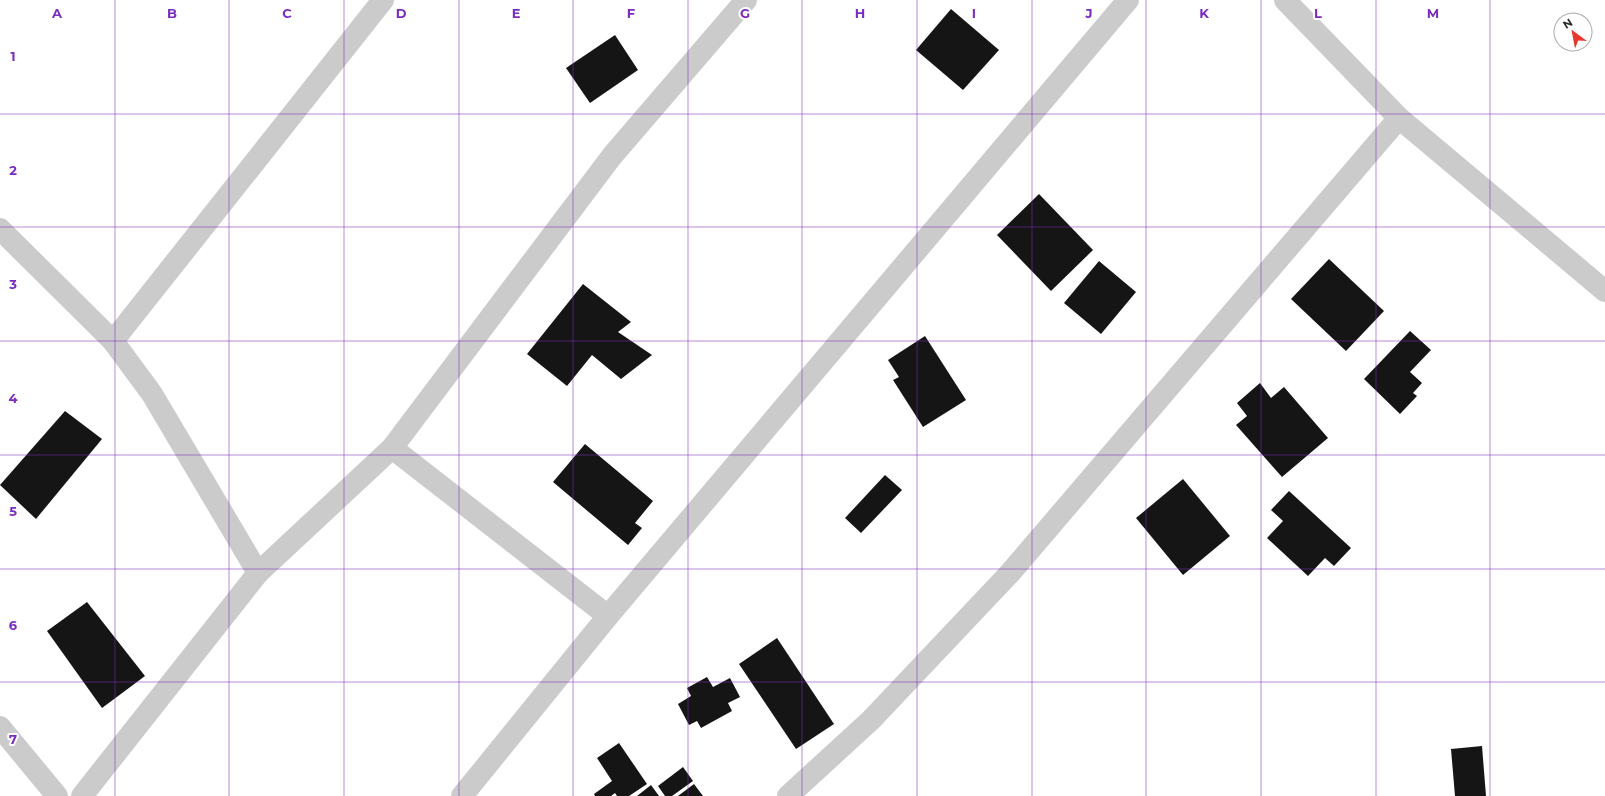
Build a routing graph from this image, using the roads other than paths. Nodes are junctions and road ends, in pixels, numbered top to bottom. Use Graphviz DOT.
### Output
graph roads {
  1 [pos="383,0"];
  2 [pos="746,0"];
  3 [pos="1128,0"];
  4 [pos="1285,0"];
  5 [pos="1399,118"];
  6 [pos="0,229"];
  7 [pos="1605,291"];
  8 [pos="113,341"];
  9 [pos="392,448"];
  10 [pos="258,573"];
  11 [pos="608,616"];
  12 [pos="0,727"];
  13 [pos="92,792"];
  14 [pos="57,796"];
  15 [pos="462,796"];
  16 [pos="788,796"];
  1 -- 8 [label="street"];
  2 -- 9 [label="street"];
  3 -- 11 [label="street"];
  4 -- 5 [label="street"];
  5 -- 7 [label="street"];
  5 -- 16 [label="street"];
  6 -- 8 [label="street"];
  8 -- 10 [label="street"];
  9 -- 10 [label="street"];
  9 -- 11 [label="street"];
  10 -- 13 [label="street"];
  11 -- 15 [label="street"];
  12 -- 14 [label="street"];
}
